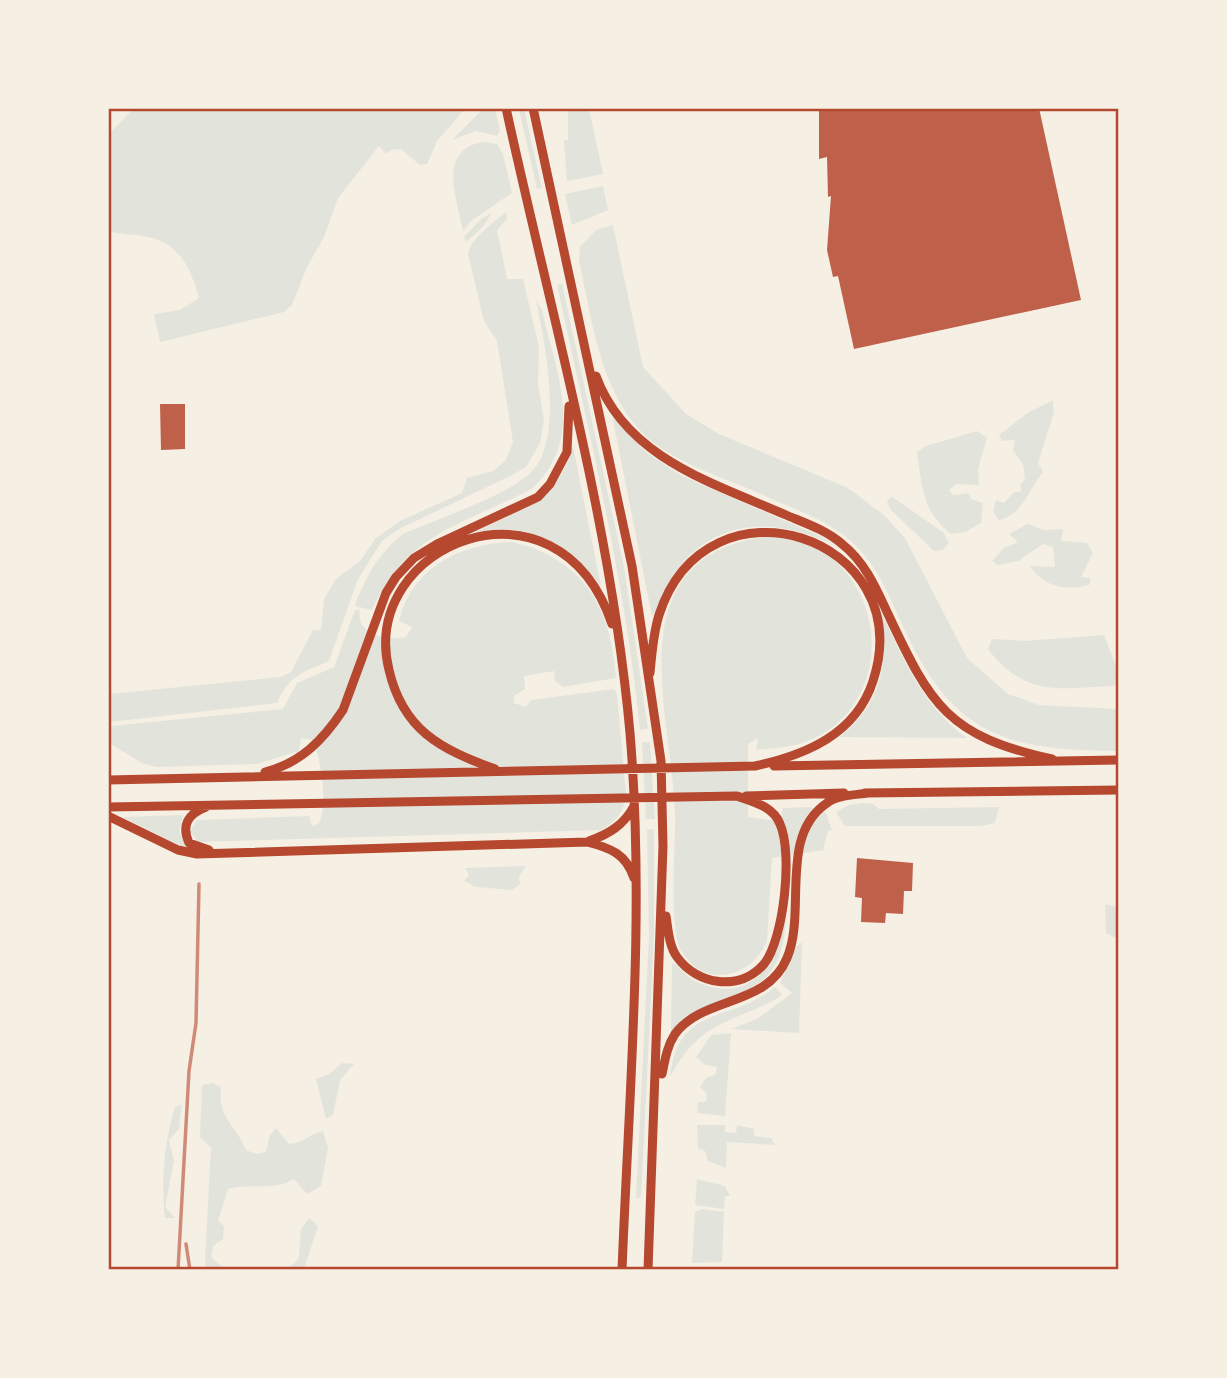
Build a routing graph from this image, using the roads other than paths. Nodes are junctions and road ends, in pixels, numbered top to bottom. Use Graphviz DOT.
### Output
graph roads {
  1 [pos="506,108"];
  2 [pos="533,108"];
  3 [pos="587,352"];
  4 [pos="569,390"];
  5 [pos="622,667"];
  6 [pos="650,673"];
  7 [pos="1052,760"];
  8 [pos="1118,760"];
  9 [pos="755,766"];
  10 [pos="500,770"];
  11 [pos="238,776"];
  12 [pos="108,780"];
  13 [pos="1118,790"];
  14 [pos="868,793"];
  15 [pos="756,799"];
  16 [pos="635,804"];
  17 [pos="210,805"];
  18 [pos="108,807"];
  19 [pos="108,816"];
  20 [pos="587,842"];
  21 [pos="225,852"];
  22 [pos="662,890"];
  23 [pos="638,891"];
  24 [pos="657,1096"];
  25 [pos="622,1269"];
  26 [pos="648,1269"];
  1 -- 4 [label="main road"];
  2 -- 3 [label="main road"];
  3 -- 6 [label="main road"];
  3 -- 7 [label="main road"];
  4 -- 5 [label="main road"];
  4 -- 11 [label="main road"];
  5 -- 10 [label="main road"];
  5 -- 16 [label="main road"];
  6 -- 9 [label="main road"];
  6 -- 22 [label="main road"];
  7 -- 8 [label="main road"];
  7 -- 9 [label="main road"];
  9 -- 10 [label="main road"];
  10 -- 11 [label="main road"];
  11 -- 12 [label="main road"];
  13 -- 14 [label="main road"];
  14 -- 15 [label="main road"];
  14 -- 24 [label="main road"];
  15 -- 17 [label="main road"];
  15 -- 22 [label="main road"];
  16 -- 20 [label="main road"];
  16 -- 23 [label="main road"];
  17 -- 18 [label="main road"];
  17 -- 21 [label="main road"];
  19 -- 21 [label="main road"];
  20 -- 21 [label="main road"];
  20 -- 23 [label="main road"];
  22 -- 24 [label="main road"];
  23 -- 25 [label="main road"];
  24 -- 26 [label="main road"];
}
